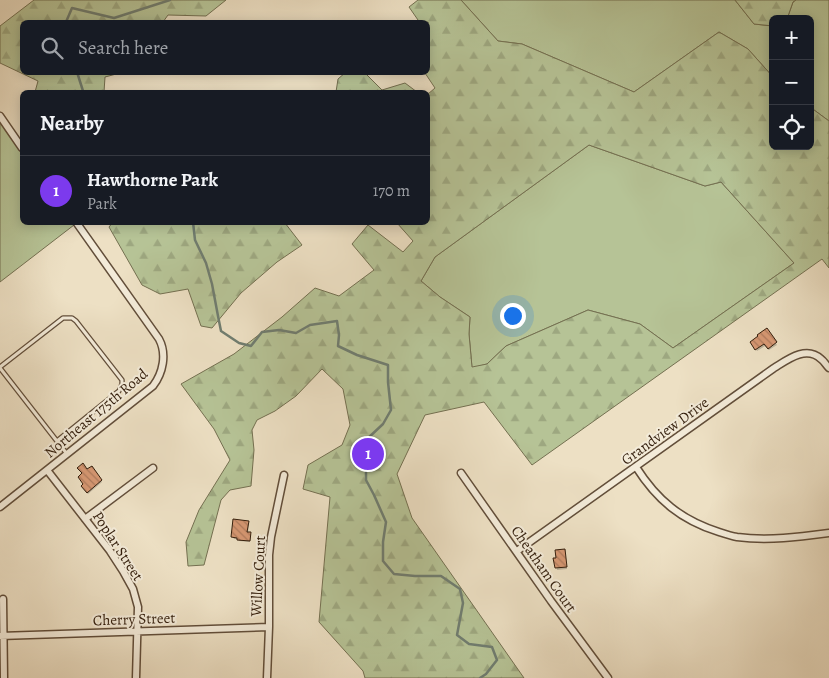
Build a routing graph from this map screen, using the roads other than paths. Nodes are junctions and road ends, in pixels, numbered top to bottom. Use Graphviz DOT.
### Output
graph roads {
  1 [pos="0,116"];
  2 [pos="20,145"];
  3 [pos="78,225"];
  4 [pos="0,368"];
  5 [pos="829,368"];
  6 [pos="57,441"];
  7 [pos="67,455"];
  8 [pos="636,467"];
  9 [pos="153,468"];
  10 [pos="47,470"];
  11 [pos="461,473"];
  12 [pos="284,475"];
  13 [pos="0,507"];
  14 [pos="86,519"];
  15 [pos="829,533"];
  16 [pos="517,551"];
  17 [pos="3,599"];
  18 [pos="269,627"];
  19 [pos="138,631"];
  20 [pos="1,636"];
  21 [pos="4,678"];
  22 [pos="136,678"];
  23 [pos="267,678"];
  24 [pos="608,678"];
  1 -- 2 [label="street"];
  3 -- 7 [label="street, Northeast 175th Road"];
  4 -- 6 [label="lane"];
  4 -- 6 [label="lane"];
  5 -- 8 [label="street, Grandview Drive"];
  6 -- 7 [label="lane"];
  7 -- 10 [label="street, Northeast 175th Road"];
  8 -- 15 [label="street"];
  8 -- 16 [label="street, Grandview Drive"];
  9 -- 14 [label="street"];
  10 -- 13 [label="street, Northeast 175th Road"];
  10 -- 14 [label="street, Poplar Street"];
  11 -- 16 [label="street, Cheatham Court"];
  12 -- 18 [label="street, Willow Court"];
  14 -- 19 [label="street, Poplar Street"];
  16 -- 24 [label="street, Cheatham Court"];
  17 -- 20 [label="street"];
  18 -- 19 [label="street, Cherry Street"];
  18 -- 23 [label="street, Willow Court"];
  19 -- 20 [label="street, Cherry Street"];
  19 -- 22 [label="street, Poplar Street"];
  20 -- 21 [label="street"];
}
